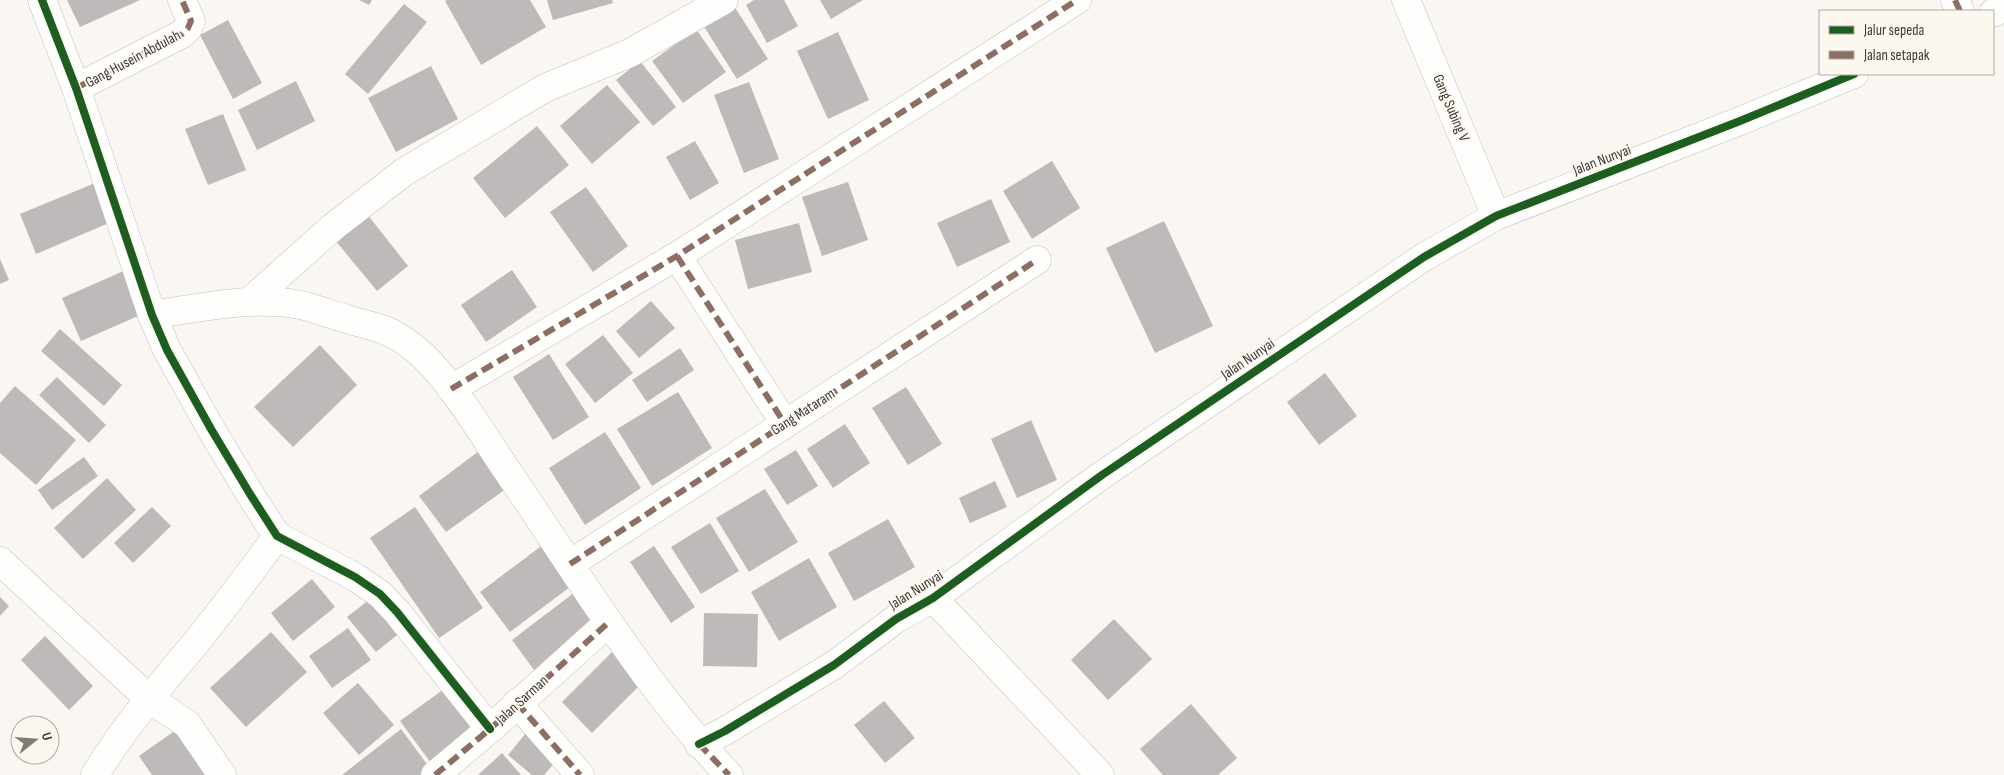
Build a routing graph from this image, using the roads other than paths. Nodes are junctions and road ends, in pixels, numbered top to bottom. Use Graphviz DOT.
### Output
graph roads {
  1 [pos="42,0"];
  2 [pos="182,0"];
  3 [pos="724,0"];
  4 [pos="1077,0"];
  5 [pos="1406,0"];
  6 [pos="1852,75"];
  7 [pos="76,88"];
  8 [pos="1496,216"];
  9 [pos="676,256"];
  10 [pos="1037,260"];
  11 [pos="250,301"];
  12 [pos="152,315"];
  13 [pos="451,390"];
  14 [pos="785,424"];
  15 [pos="277,536"];
  16 [pos="0,562"];
  17 [pos="570,564"];
  18 [pos="934,598"];
  19 [pos="608,623"];
  20 [pos="148,698"];
  21 [pos="517,703"];
  22 [pos="490,729"];
  23 [pos="700,744"];
  24 [pos="95,775"];
  25 [pos="222,775"];
  26 [pos="435,775"];
  27 [pos="580,775"];
  28 [pos="729,775"];
  29 [pos="1100,775"];
  1 -- 7 [label="street"];
  2 -- 7 [label="street, Gang Husein Abdulah"];
  3 -- 11 [label="street"];
  4 -- 9 [label="street"];
  5 -- 8 [label="street, Gang Subing V"];
  6 -- 8 [label="street, Jalan Nunyai"];
  7 -- 12 [label="street"];
  8 -- 18 [label="street, Jalan Nunyai"];
  9 -- 13 [label="street"];
  9 -- 14 [label="street"];
  10 -- 14 [label="street, Gang Mataram"];
  11 -- 12 [label="street"];
  11 -- 13 [label="street"];
  12 -- 15 [label="street"];
  13 -- 17 [label="street"];
  14 -- 17 [label="street, Gang Mataram"];
  15 -- 20 [label="street"];
  15 -- 22 [label="street"];
  16 -- 20 [label="street"];
  17 -- 19 [label="street"];
  18 -- 23 [label="street, Jalan Nunyai"];
  18 -- 29 [label="street"];
  19 -- 21 [label="street, Jalan Sarman"];
  19 -- 23 [label="street"];
  20 -- 24 [label="street"];
  20 -- 25 [label="street"];
  21 -- 22 [label="street, Jalan Sarman"];
  21 -- 27 [label="street"];
  22 -- 26 [label="street, Jalan Sarman"];
  23 -- 28 [label="street"];
}
